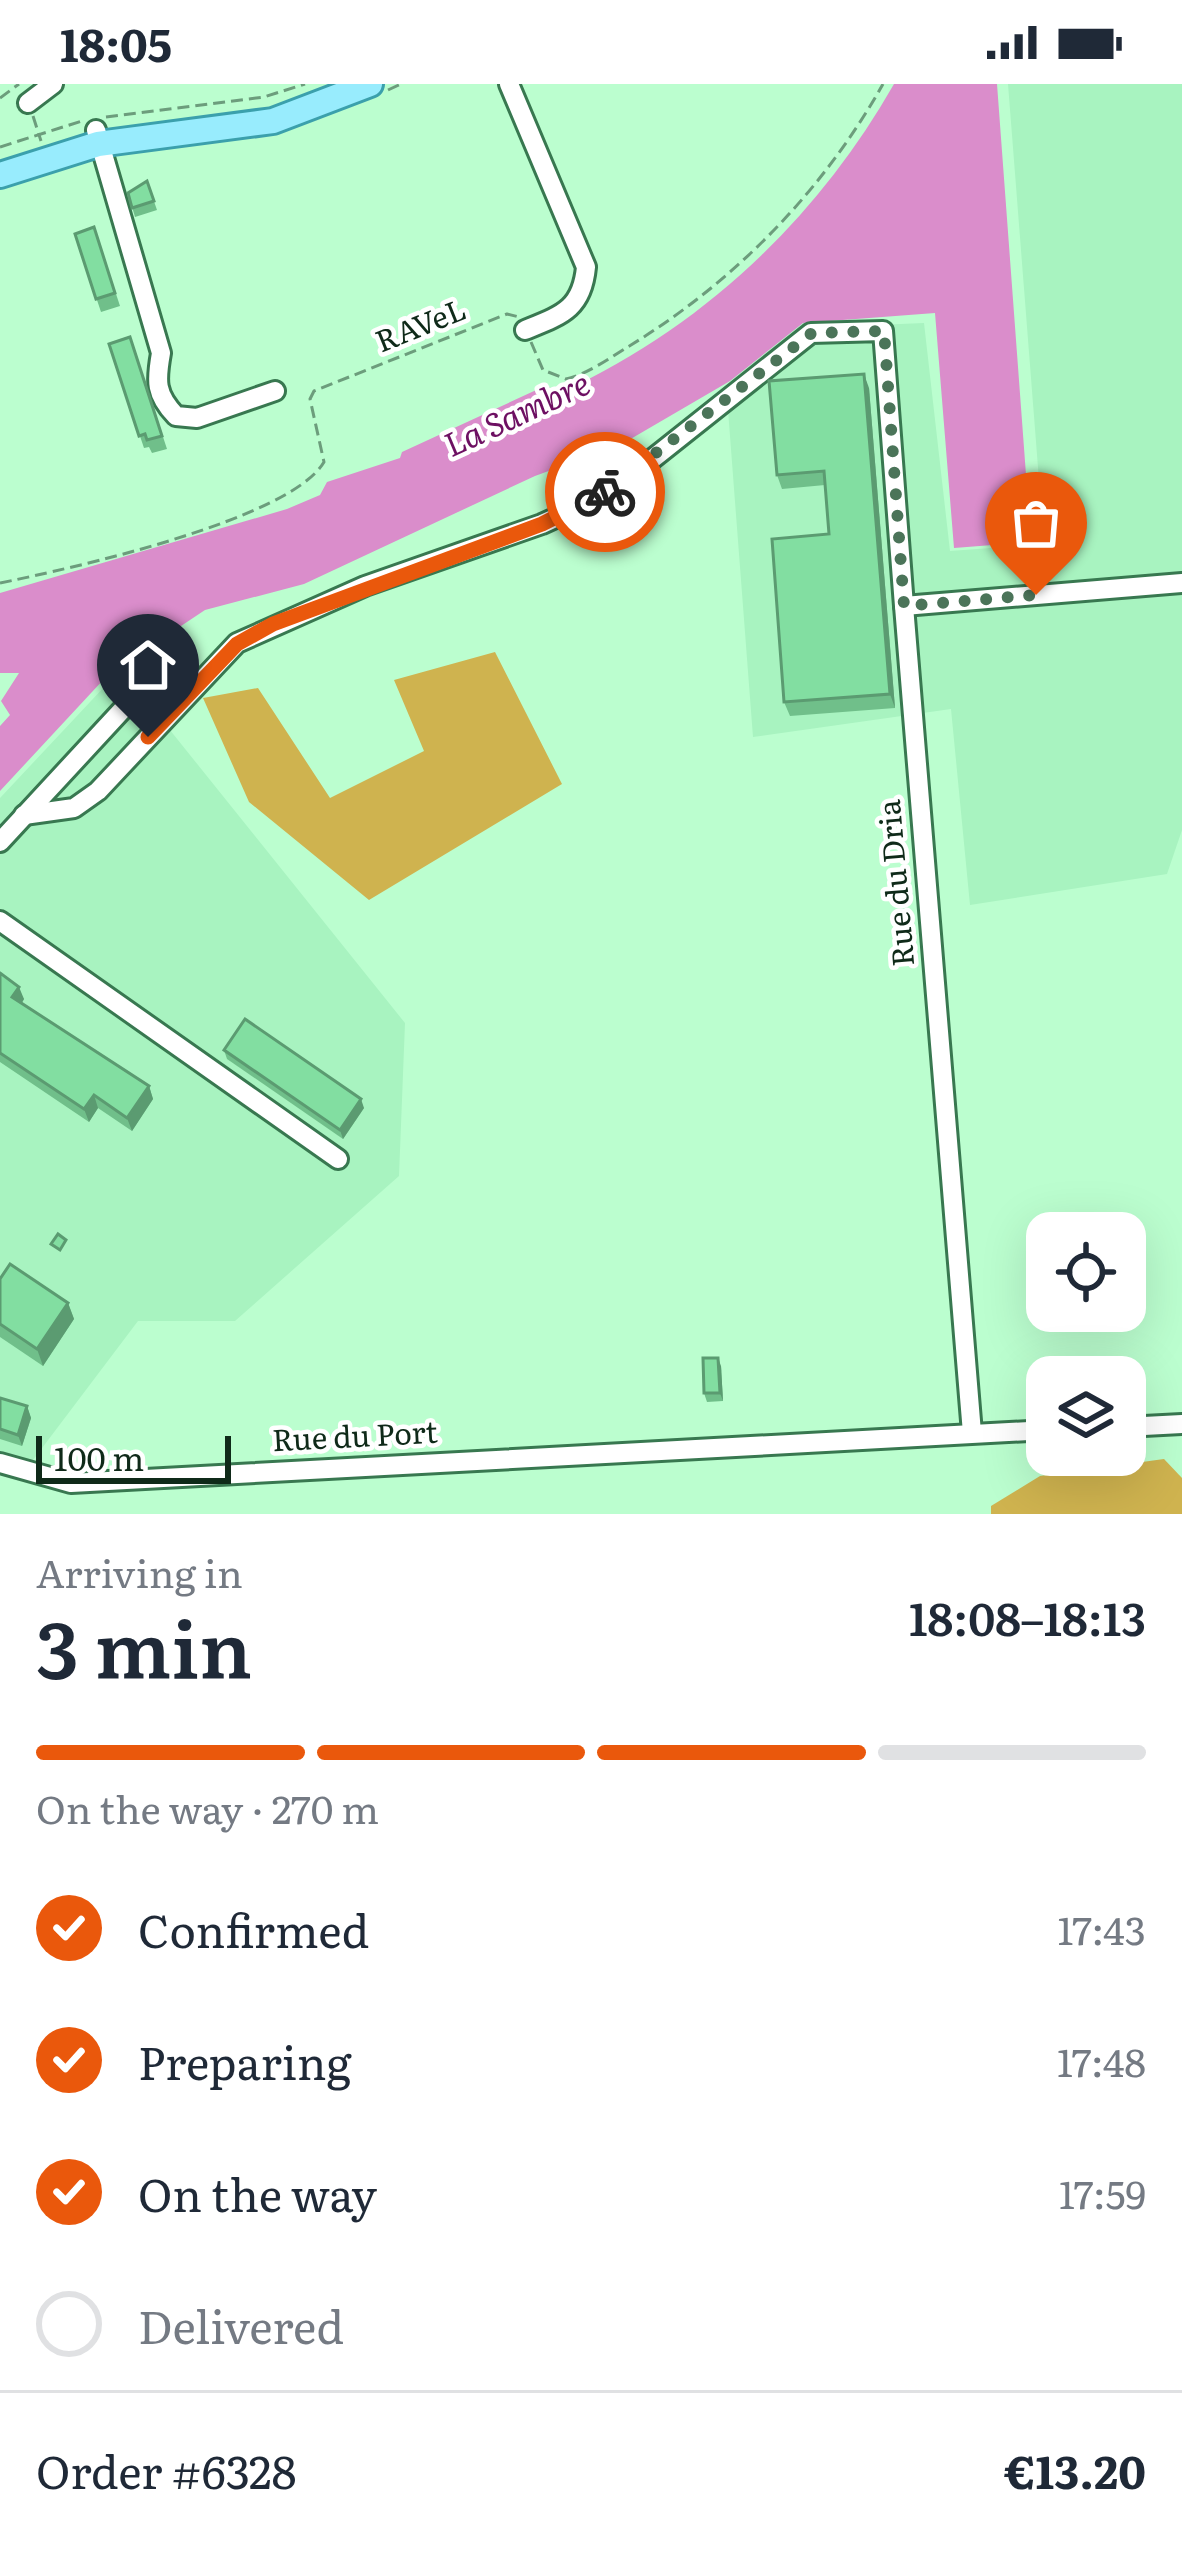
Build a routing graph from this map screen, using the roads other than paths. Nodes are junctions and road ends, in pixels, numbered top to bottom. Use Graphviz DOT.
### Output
graph roads {
  1 [pos="53,84"];
  2 [pos="344,84"];
  3 [pos="370,84"];
  4 [pos="509,84"];
  5 [pos="28,103"];
  6 [pos="97,137"];
  7 [pos="0,163"];
  8 [pos="0,176"];
  9 [pos="525,330"];
  10 [pos="275,391"];
  11 [pos="1182,583"];
  12 [pos="904,606"];
  13 [pos="135,696"];
  14 [pos="24,815"];
  15 [pos="0,842"];
  16 [pos="0,921"];
  17 [pos="338,1159"];
  18 [pos="1182,1424"];
  19 [pos="1146,1426"];
  20 [pos="1026,1431"];
  21 [pos="972,1433"];
  22 [pos="0,1463"];
  1 -- 5 [label="street"];
  2 -- 6 [label="main road"];
  3 -- 6 [label="main road"];
  4 -- 9 [label="street"];
  6 -- 7 [label="main road"];
  6 -- 8 [label="main road"];
  6 -- 10 [label="street"];
  11 -- 12 [label="street"];
  12 -- 14 [label="street, Rue du Dria"];
  12 -- 21 [label="street, Rue du Dria"];
  13 -- 14 [label="street"];
  14 -- 15 [label="street"];
  16 -- 17 [label="street"];
  18 -- 19 [label="street"];
  20 -- 21 [label="street"];
  21 -- 22 [label="street, Rue du Port"];
}
